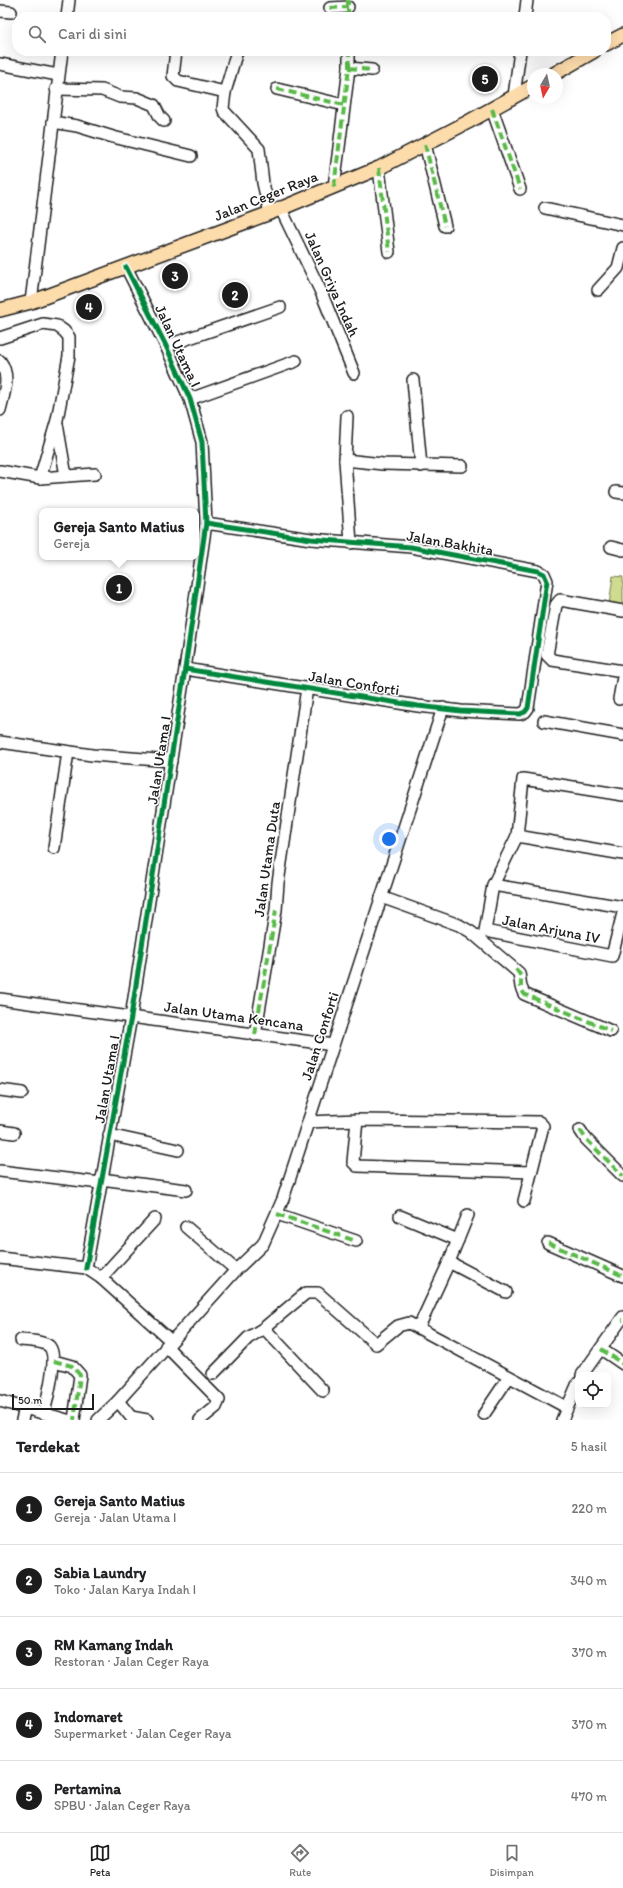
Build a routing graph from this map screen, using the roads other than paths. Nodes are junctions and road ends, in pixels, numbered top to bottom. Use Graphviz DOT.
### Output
graph roads {
  1 [pos="70,0"];
  2 [pos="527,0"];
  3 [pos="330,8"];
  4 [pos="348,8"];
  5 [pos="68,12"];
  6 [pos="526,12"];
  7 [pos="623,35"];
  8 [pos="611,41"];
  9 [pos="61,56"];
  10 [pos="175,56"];
  11 [pos="236,56"];
  12 [pos="349,56"];
  13 [pos="519,56"];
  14 [pos="585,56"];
  15 [pos="0,64"];
  16 [pos="349,68"];
  17 [pos="563,69"];
  18 [pos="372,70"];
  19 [pos="58,75"];
  20 [pos="56,89"];
  21 [pos="277,89"];
  22 [pos="527,89"];
  23 [pos="225,92"];
  24 [pos="514,96"];
  25 [pos="344,106"];
  26 [pos="492,109"];
  27 [pos="164,121"];
  28 [pos="53,122"];
  29 [pos="425,144"];
  30 [pos="191,156"];
  31 [pos="379,168"];
  32 [pos="334,186"];
  33 [pos="520,189"];
  34 [pos="545,208"];
  35 [pos="275,210"];
  36 [pos="445,226"];
  37 [pos="623,226"];
  38 [pos="623,248"];
  39 [pos="390,252"];
  40 [pos="126,267"];
  41 [pos="598,290"];
  42 [pos="32,302"];
  43 [pos="280,307"];
  44 [pos="0,310"];
  45 [pos="0,338"];
  46 [pos="166,346"];
  47 [pos="0,360"];
  48 [pos="296,361"];
  49 [pos="354,373"];
  50 [pos="413,380"];
  51 [pos="190,399"];
  52 [pos="0,410"];
  53 [pos="348,416"];
  54 [pos="57,420"];
  55 [pos="345,460"];
  56 [pos="421,466"];
  57 [pos="462,466"];
  58 [pos="0,471"];
  59 [pos="95,474"];
  60 [pos="66,476"];
  61 [pos="40,478"];
  62 [pos="206,523"];
  63 [pos="351,542"];
  64 [pos="611,547"];
  65 [pos="623,550"];
  66 [pos="623,611"];
  67 [pos="185,669"];
  68 [pos="623,671"];
  69 [pos="623,676"];
  70 [pos="307,688"];
  71 [pos="619,699"];
  72 [pos="443,708"];
  73 [pos="520,714"];
  74 [pos="544,722"];
  75 [pos="623,736"];
  76 [pos="0,742"];
  77 [pos="68,752"];
  78 [pos="171,761"];
  79 [pos="623,795"];
  80 [pos="517,836"];
  81 [pos="54,848"];
  82 [pos="623,854"];
  83 [pos="493,885"];
  84 [pos="381,898"];
  85 [pos="623,907"];
  86 [pos="623,913"];
  87 [pos="0,999"];
  88 [pos="129,1017"];
  89 [pos="611,1031"];
  90 [pos="255,1034"];
  91 [pos="333,1046"];
  92 [pos="0,1090"];
  93 [pos="22,1092"];
  94 [pos="357,1120"];
  95 [pos="308,1122"];
  96 [pos="580,1130"];
  97 [pos="0,1131"];
  98 [pos="14,1133"];
  99 [pos="109,1135"];
  100 [pos="178,1150"];
  101 [pos="0,1171"];
  102 [pos="530,1172"];
  103 [pos="623,1176"];
  104 [pos="100,1181"];
  105 [pos="186,1190"];
  106 [pos="524,1201"];
  107 [pos="276,1214"];
  108 [pos="468,1215"];
  109 [pos="400,1216"];
  110 [pos="154,1219"];
  111 [pos="186,1226"];
  112 [pos="458,1240"];
  113 [pos="356,1241"];
  114 [pos="548,1243"];
  115 [pos="0,1258"];
  116 [pos="449,1262"];
  117 [pos="86,1268"];
  118 [pos="236,1270"];
  119 [pos="623,1276"];
  120 [pos="101,1278"];
  121 [pos="506,1292"];
  122 [pos="623,1319"];
  123 [pos="264,1328"];
  124 [pos="419,1328"];
  125 [pos="21,1340"];
  126 [pos="168,1343"];
  127 [pos="601,1349"];
  128 [pos="54,1361"];
  129 [pos="623,1364"];
  130 [pos="584,1372"];
  131 [pos="213,1374"];
  132 [pos="509,1377"];
  133 [pos="575,1389"];
  134 [pos="323,1391"];
  135 [pos="0,1401"];
  136 [pos="118,1401"];
  137 [pos="566,1407"];
  138 [pos="25,1408"];
  139 [pos="44,1413"];
  140 [pos="484,1414"];
  141 [pos="130,1419"];
  142 [pos="22,1420"];
  143 [pos="67,1420"];
  144 [pos="74,1420"];
  145 [pos="98,1420"];
  146 [pos="147,1420"];
  147 [pos="200,1420"];
  148 [pos="562,1420"];
  1 -- 5 [label="street"];
  2 -- 6 [label="street"];
  3 -- 4 [label="street"];
  7 -- 8 [label="main road"];
  9 -- 19 [label="street"];
  10 -- 23 [label="street"];
  11 -- 23 [label="street, Jalan Griya Indah"];
  12 -- 16 [label="street"];
  13 -- 24 [label="street"];
  14 -- 17 [label="main road"];
  15 -- 19 [label="street"];
  16 -- 18 [label="street"];
  16 -- 25 [label="street"];
  19 -- 20 [label="street"];
  20 -- 27 [label="street"];
  20 -- 28 [label="street"];
  21 -- 25 [label="street"];
  22 -- 24 [label="main road, Jalan Ceger Raya"];
  23 -- 35 [label="street, Jalan Griya Indah"];
  24 -- 26 [label="main road, Jalan Ceger Raya"];
  25 -- 32 [label="street"];
  26 -- 29 [label="main road, Jalan Ceger Raya"];
  26 -- 33 [label="street"];
  28 -- 30 [label="street"];
  28 -- 42 [label="street"];
  29 -- 31 [label="main road, Jalan Ceger Raya"];
  29 -- 36 [label="street"];
  31 -- 32 [label="main road, Jalan Ceger Raya"];
  31 -- 39 [label="street"];
  32 -- 35 [label="main road, Jalan Ceger Raya"];
  34 -- 37 [label="street"];
  35 -- 40 [label="main road, Jalan Ceger Raya"];
  35 -- 49 [label="street, Jalan Griya Indah"];
  38 -- 41 [label="street"];
  40 -- 42 [label="main road, Jalan Ceger Raya"];
  40 -- 46 [label="street, Jalan Utama I"];
  42 -- 44 [label="main road, Jalan Ceger Raya"];
  43 -- 46 [label="street"];
  45 -- 54 [label="street"];
  46 -- 51 [label="street, Jalan Utama I"];
  47 -- 52 [label="street"];
  48 -- 51 [label="street"];
  50 -- 56 [label="street"];
  51 -- 62 [label="street, Jalan Utama I"];
  53 -- 55 [label="street"];
  54 -- 60 [label="street"];
  54 -- 61 [label="street"];
  55 -- 56 [label="street"];
  55 -- 63 [label="street"];
  56 -- 57 [label="street"];
  58 -- 61 [label="street"];
  59 -- 60 [label="street"];
  60 -- 61 [label="street"];
  62 -- 63 [label="street, Jalan Bakhita"];
  62 -- 67 [label="street, Jalan Utama I"];
  63 -- 73 [label="street, Jalan Bakhita"];
  64 -- 65 [label="street"];
  66 -- 68 [label="street"];
  67 -- 70 [label="street, Jalan Conforti"];
  67 -- 78 [label="street, Jalan Utama I"];
  69 -- 71 [label="street"];
  70 -- 72 [label="street, Jalan Conforti"];
  70 -- 90 [label="street, Jalan Utama Duta"];
  72 -- 73 [label="street, Jalan Conforti"];
  72 -- 84 [label="street, Jalan Conforti"];
  74 -- 75 [label="street"];
  76 -- 77 [label="street"];
  77 -- 78 [label="street"];
  77 -- 81 [label="street"];
  78 -- 88 [label="street, Jalan Utama I"];
  79 -- 80 [label="street"];
  80 -- 82 [label="street"];
  80 -- 83 [label="street"];
  83 -- 85 [label="street"];
  83 -- 86 [label="street, Jalan Arjuna IV"];
  84 -- 89 [label="street"];
  84 -- 91 [label="street, Jalan Conforti"];
  87 -- 88 [label="street, Jalan Utama Kencana"];
  88 -- 90 [label="street, Jalan Utama Kencana"];
  88 -- 99 [label="street, Jalan Utama I"];
  90 -- 91 [label="street, Jalan Utama Kencana"];
  91 -- 95 [label="street, Jalan Conforti"];
  92 -- 93 [label="street"];
  94 -- 95 [label="street"];
  94 -- 102 [label="street"];
  94 -- 102 [label="street"];
  95 -- 107 [label="street, Jalan Conforti"];
  96 -- 103 [label="street"];
  97 -- 98 [label="street"];
  99 -- 100 [label="street"];
  99 -- 104 [label="street, Jalan Utama I"];
  101 -- 104 [label="street"];
  102 -- 106 [label="street"];
  104 -- 105 [label="street"];
  104 -- 117 [label="street, Jalan Utama I"];
  107 -- 113 [label="street"];
  107 -- 118 [label="street, Jalan Conforti"];
  108 -- 112 [label="street"];
  109 -- 112 [label="street"];
  110 -- 120 [label="street"];
  111 -- 118 [label="street"];
  112 -- 116 [label="street"];
  114 -- 119 [label="street"];
  115 -- 117 [label="street"];
  116 -- 121 [label="street"];
  116 -- 124 [label="street"];
  117 -- 120 [label="street"];
  118 -- 126 [label="street, Jalan Conforti"];
  120 -- 126 [label="street"];
  122 -- 127 [label="street"];
  123 -- 124 [label="street"];
  123 -- 131 [label="street"];
  123 -- 134 [label="street"];
  124 -- 132 [label="street"];
  125 -- 128 [label="street"];
  126 -- 136 [label="street, Jalan Conforti"];
  126 -- 147 [label="street"];
  127 -- 129 [label="street"];
  127 -- 130 [label="street"];
  128 -- 139 [label="street"];
  128 -- 144 [label="street"];
  132 -- 137 [label="street"];
  132 -- 140 [label="street"];
  133 -- 137 [label="street"];
  135 -- 138 [label="street"];
  136 -- 141 [label="street"];
  136 -- 145 [label="street, Jalan Conforti"];
  137 -- 148 [label="street"];
  138 -- 139 [label="street"];
  138 -- 142 [label="street"];
  139 -- 143 [label="street"];
  141 -- 146 [label="street"];
}
